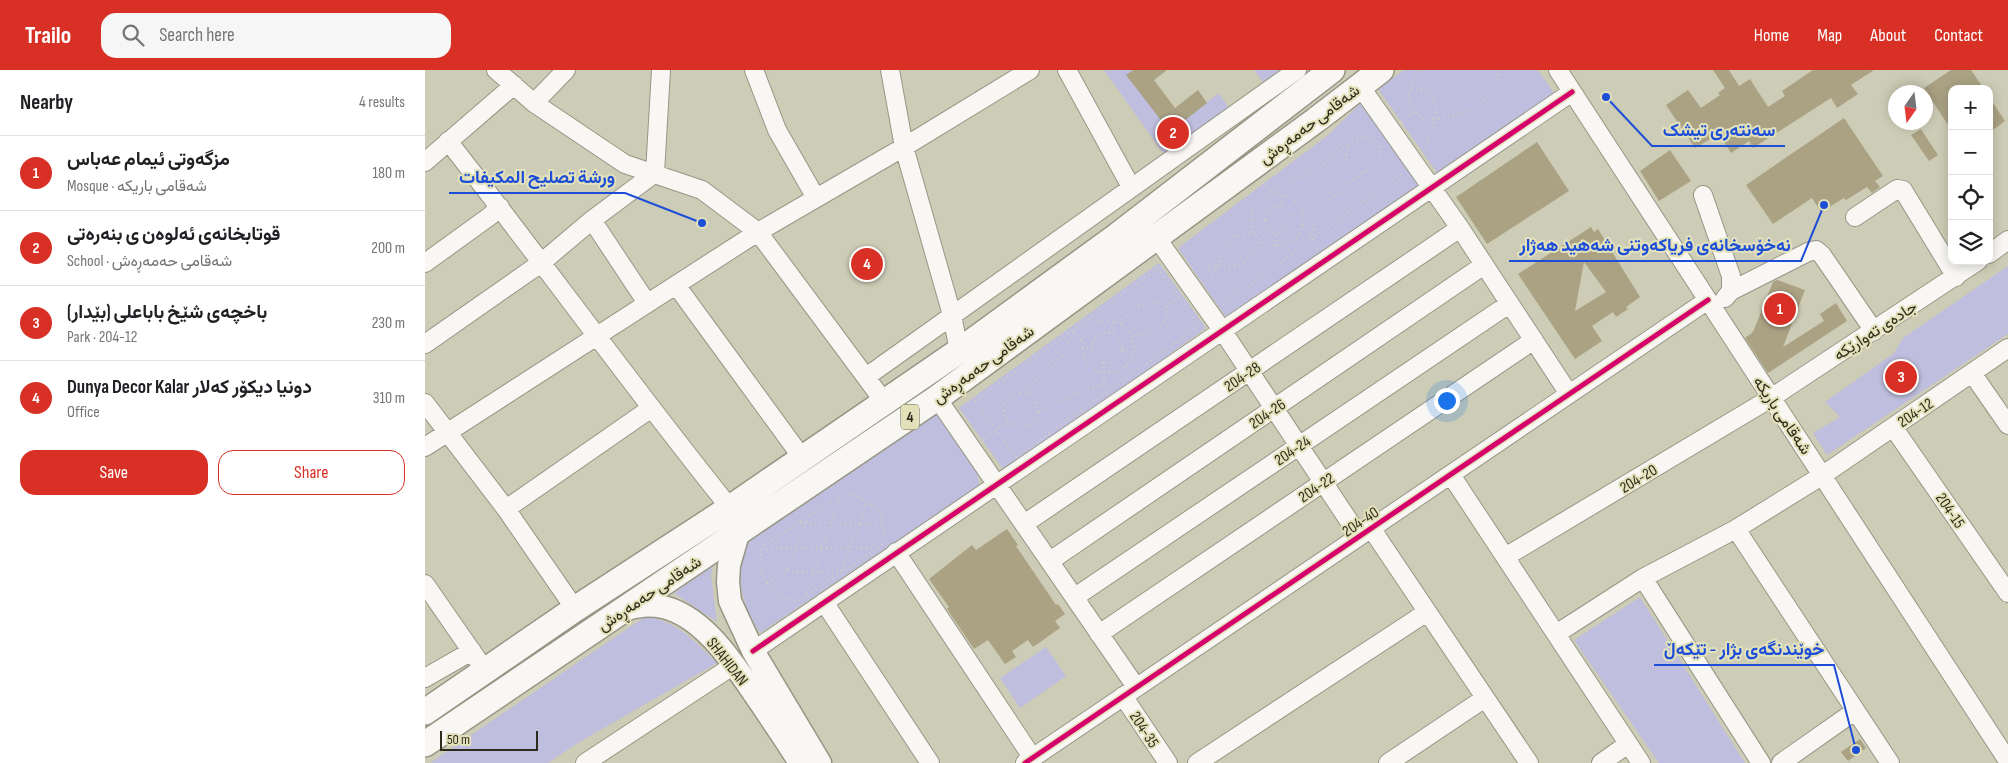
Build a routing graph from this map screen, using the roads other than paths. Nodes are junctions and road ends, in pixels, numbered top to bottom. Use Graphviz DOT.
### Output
graph roads {
  1 [pos="496,70"];
  2 [pos="566,70"];
  3 [pos="661,70"];
  4 [pos="754,70"];
  5 [pos="890,70"];
  6 [pos="1031,70"];
  7 [pos="1067,70"];
  8 [pos="1297,70"];
  9 [pos="1332,70"];
  10 [pos="1381,70"];
  11 [pos="1557,70"];
  12 [pos="514,85"];
  13 [pos="1360,86"];
  14 [pos="1571,92"];
  15 [pos="1300,94"];
  16 [pos="534,103"];
  17 [pos="1316,120"];
  18 [pos="448,141"];
  19 [pos="904,147"];
  20 [pos="425,162"];
  21 [pos="655,173"];
  22 [pos="1131,187"];
  23 [pos="1432,188"];
  24 [pos="1703,195"];
  25 [pos="816,198"];
  26 [pos="500,207"];
  27 [pos="1855,217"];
  28 [pos="592,220"];
  29 [pos="1460,228"];
  30 [pos="758,232"];
  31 [pos="1156,237"];
  32 [pos="2008,240"];
  33 [pos="1993,251"];
  34 [pos="425,263"];
  35 [pos="541,263"];
  36 [pos="1484,265"];
  37 [pos="1972,265"];
  38 [pos="1956,277"];
  39 [pos="676,285"];
  40 [pos="1731,291"];
  41 [pos="647,303"];
  42 [pos="1509,304"];
  43 [pos="1711,305"];
  44 [pos="952,315"];
  45 [pos="1222,330"];
  46 [pos="1874,331"];
  47 [pos="596,337"];
  48 [pos="1534,340"];
  49 [pos="425,344"];
  50 [pos="2008,348"];
  51 [pos="959,351"];
  52 [pos="1249,371"];
  53 [pos="1972,373"];
  54 [pos="866,377"];
  55 [pos="1569,394"];
  56 [pos="937,398"];
  57 [pos="1771,398"];
  58 [pos="425,403"];
  59 [pos="885,403"];
  60 [pos="651,409"];
  61 [pos="1274,409"];
  62 [pos="2008,425"];
  63 [pos="1893,427"];
  64 [pos="448,433"];
  65 [pos="1299,446"];
  66 [pos="425,448"];
  67 [pos="803,459"];
  68 [pos="1451,475"];
  69 [pos="1823,475"];
  70 [pos="1323,482"];
  71 [pos="997,484"];
  72 [pos="730,508"];
  73 [pos="506,509"];
  74 [pos="1024,524"];
  75 [pos="1736,529"];
  76 [pos="1365,532"];
  77 [pos="738,534"];
  78 [pos="889,550"];
  79 [pos="1505,557"];
  80 [pos="1050,561"];
  81 [pos="1643,578"];
  82 [pos="425,584"];
  83 [pos="2008,593"];
  84 [pos="1075,597"];
  85 [pos="824,602"];
  86 [pos="575,609"];
  87 [pos="625,609"];
  88 [pos="1427,612"];
  89 [pos="1099,634"];
  90 [pos="1556,634"];
  91 [pos="472,651"];
  92 [pos="753,651"];
  93 [pos="734,665"];
  94 [pos="486,672"];
  95 [pos="425,678"];
  96 [pos="1129,692"];
  97 [pos="1485,698"];
  98 [pos="1855,711"];
  99 [pos="425,712"];
  100 [pos="425,744"];
  101 [pos="1628,744"];
  102 [pos="800,753"];
  103 [pos="1029,760"];
  104 [pos="2008,761"];
  105 [pos="585,763"];
  106 [pos="820,763"];
  107 [pos="930,763"];
  108 [pos="1168,763"];
  109 [pos="1197,763"];
  110 [pos="1388,763"];
  111 [pos="1529,763"];
  112 [pos="1601,763"];
  113 [pos="1641,763"];
  114 [pos="1761,763"];
  115 [pos="1781,763"];
  116 [pos="1890,763"];
  1 -- 12 [label="street"];
  2 -- 16 [label="street"];
  3 -- 21 [label="street"];
  4 -- 25 [label="street"];
  5 -- 19 [label="street"];
  6 -- 19 [label="street"];
  7 -- 22 [label="street"];
  8 -- 22 [label="street"];
  9 -- 15 [label="highway, شەقامی حەمەڕەش / 4"];
  10 -- 13 [label="highway, شەقامی حەمەڕەش / 4"];
  11 -- 14 [label="street, شەقامی باریکە"];
  12 -- 16 [label="street"];
  12 -- 18 [label="street"];
  13 -- 17 [label="highway, شەقامی حەمەڕەش / 4"];
  13 -- 23 [label="street"];
  14 -- 23 [label="street"];
  14 -- 43 [label="street, شەقامی باریکە"];
  15 -- 17 [label="highway"];
  15 -- 51 [label="highway, شەقامی حەمەڕەش / 4"];
  16 -- 21 [label="street"];
  17 -- 31 [label="highway, شەقامی حەمەڕەش / 4"];
  18 -- 20 [label="street"];
  18 -- 26 [label="street"];
  19 -- 25 [label="street"];
  19 -- 44 [label="street"];
  21 -- 28 [label="street"];
  21 -- 30 [label="street"];
  22 -- 44 [label="street"];
  23 -- 29 [label="street"];
  23 -- 45 [label="street"];
  24 -- 40 [label="street"];
  25 -- 30 [label="street"];
  26 -- 34 [label="street"];
  26 -- 35 [label="street"];
  27 -- 38 [label="street"];
  28 -- 35 [label="street"];
  28 -- 41 [label="street"];
  29 -- 36 [label="street"];
  29 -- 52 [label="street, 204-28"];
  30 -- 39 [label="street"];
  30 -- 54 [label="street"];
  31 -- 45 [label="street"];
  31 -- 56 [label="highway, شەقامی حەمەڕەش / 4"];
  32 -- 33 [label="street"];
  35 -- 47 [label="street"];
  35 -- 49 [label="street"];
  36 -- 42 [label="street"];
  36 -- 61 [label="street, 204-26"];
  37 -- 38 [label="street, جادەی تەوارێکە"];
  38 -- 46 [label="street, جادەی تەوارێکە"];
  39 -- 41 [label="street"];
  39 -- 67 [label="street"];
  40 -- 43 [label="street, 204-40"];
  40 -- 46 [label="street"];
  41 -- 47 [label="street"];
  42 -- 48 [label="street"];
  42 -- 65 [label="street, 204-24"];
  43 -- 55 [label="street, 204-40"];
  43 -- 57 [label="street, شەقامی باریکە"];
  44 -- 51 [label="street"];
  44 -- 54 [label="street"];
  45 -- 52 [label="street"];
  45 -- 71 [label="street"];
  46 -- 57 [label="street, جادەی تەوارێکە"];
  47 -- 60 [label="street"];
  47 -- 64 [label="street"];
  48 -- 55 [label="street"];
  48 -- 70 [label="street, 204-22"];
  50 -- 53 [label="street, 204-12"];
  51 -- 59 [label="highway, شەقامی حەمەڕەش / 4"];
  52 -- 61 [label="street"];
  52 -- 74 [label="street, 204-28"];
  53 -- 62 [label="street"];
  53 -- 63 [label="street, 204-12"];
  54 -- 59 [label="street"];
  55 -- 68 [label="street, 204-40"];
  56 -- 71 [label="street, 204-35"];
  56 -- 77 [label="highway, شەقامی حەمەڕەش / 4"];
  57 -- 69 [label="street, شەقامی باریکە"];
  57 -- 79 [label="street, 204-20"];
  58 -- 64 [label="street"];
  59 -- 67 [label="highway, شەقامی حەمەڕەش / 4"];
  60 -- 72 [label="street"];
  60 -- 73 [label="street"];
  61 -- 65 [label="street"];
  61 -- 80 [label="street, 204-26"];
  63 -- 69 [label="street, 204-12"];
  63 -- 83 [label="street, 204-15"];
  64 -- 66 [label="street"];
  64 -- 73 [label="street"];
  65 -- 70 [label="street"];
  65 -- 84 [label="street, 204-24"];
  67 -- 72 [label="highway, شەقامی حەمەڕەش / 4"];
  68 -- 76 [label="street, 204-40"];
  68 -- 79 [label="street"];
  69 -- 75 [label="street, 204-12"];
  69 -- 104 [label="street, شەقامی باریکە"];
  70 -- 76 [label="street"];
  70 -- 89 [label="street, 204-22"];
  71 -- 74 [label="street, 204-35"];
  71 -- 78 [label="street"];
  72 -- 86 [label="highway, شەقامی حەمەڕەش / 4"];
  73 -- 86 [label="street"];
  74 -- 80 [label="street, 204-35"];
  75 -- 81 [label="street, 204-12"];
  75 -- 98 [label="street"];
  76 -- 88 [label="street"];
  76 -- 96 [label="street, 204-40"];
  77 -- 87 [label="highway, شەقامی حەمەڕەش / 4"];
  77 -- 92 [label="main road"];
  78 -- 85 [label="street"];
  78 -- 103 [label="street"];
  79 -- 90 [label="street"];
  80 -- 84 [label="street, 204-35"];
  81 -- 90 [label="street, 204-12"];
  81 -- 114 [label="street"];
  82 -- 91 [label="street"];
  84 -- 89 [label="street, 204-35"];
  85 -- 92 [label="street"];
  85 -- 107 [label="street"];
  86 -- 94 [label="highway, شەقامی حەمەڕەش / 4"];
  87 -- 93 [label="main road, SHAHIDAN"];
  87 -- 100 [label="highway, شەقامی حەمەڕەش / 4"];
  88 -- 97 [label="street"];
  88 -- 109 [label="street"];
  89 -- 96 [label="street, 204-35"];
  90 -- 101 [label="street"];
  91 -- 94 [label="street"];
  91 -- 95 [label="street"];
  92 -- 102 [label="main road"];
  93 -- 102 [label="main road, SHAHIDAN"];
  93 -- 105 [label="street"];
  94 -- 99 [label="highway, شەقامی حەمەڕەش / 4"];
  96 -- 103 [label="street, 204-40"];
  96 -- 108 [label="street, 204-35"];
  97 -- 110 [label="street"];
  97 -- 111 [label="street"];
  98 -- 115 [label="street"];
  98 -- 116 [label="street"];
  101 -- 112 [label="street"];
  101 -- 113 [label="street"];
  102 -- 106 [label="main road"];
}
